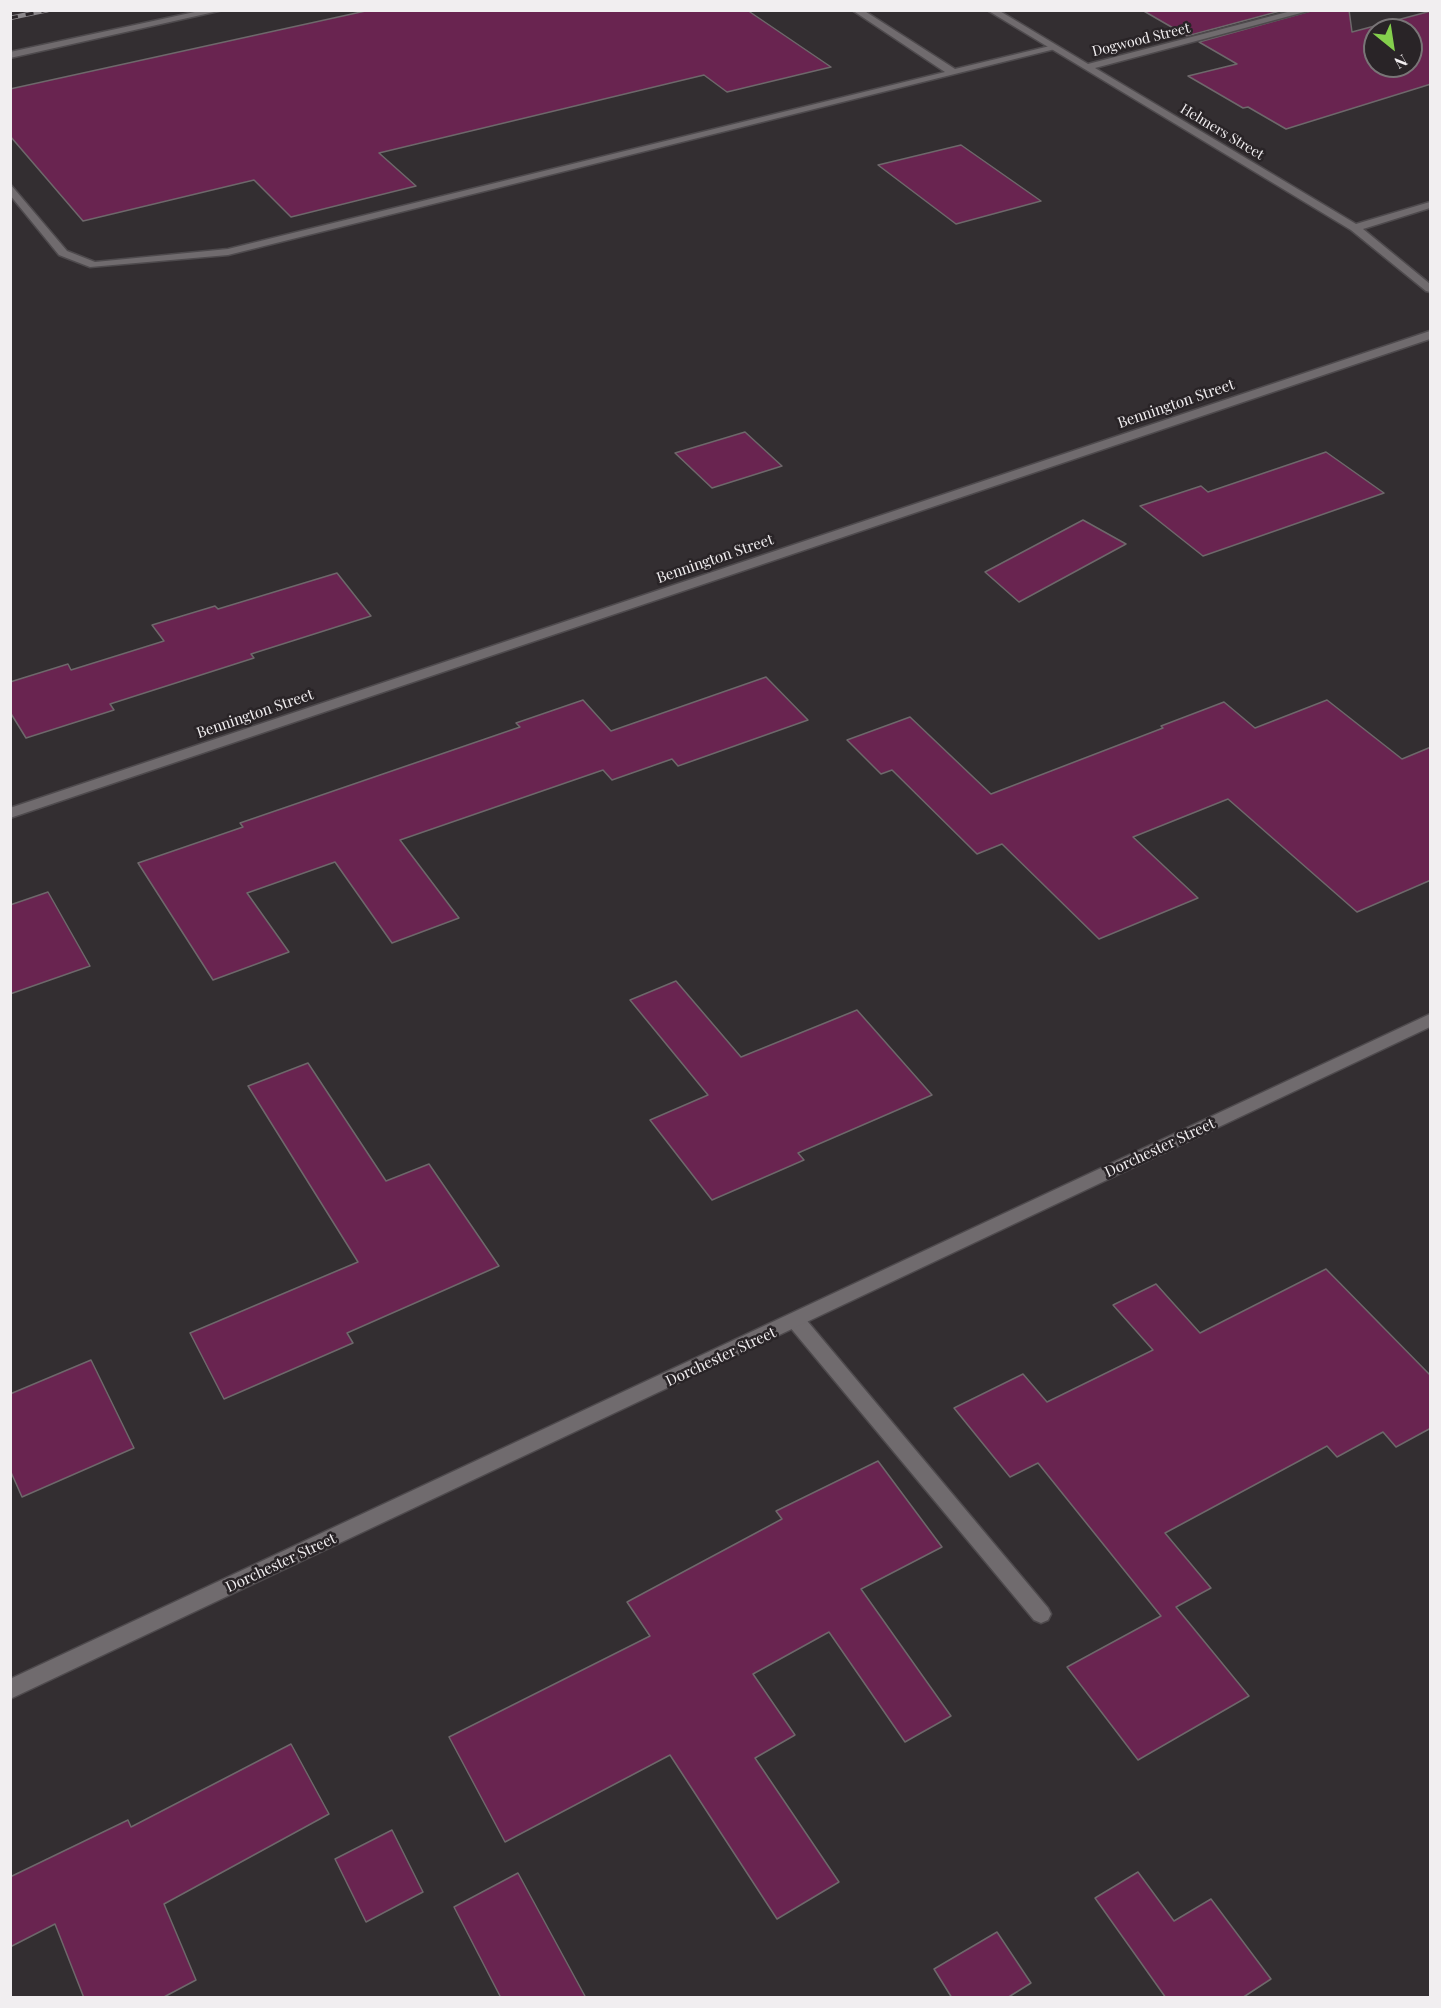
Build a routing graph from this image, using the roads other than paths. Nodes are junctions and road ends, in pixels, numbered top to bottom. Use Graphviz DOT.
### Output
graph roads {
  1 [pos="219,10"];
  2 [pos="856,10"];
  3 [pos="991,10"];
  4 [pos="1308,10"];
  5 [pos="1054,48"];
  6 [pos="10,55"];
  7 [pos="1085,68"];
  8 [pos="954,73"];
  9 [pos="10,187"];
  10 [pos="1431,205"];
  11 [pos="1355,228"];
  12 [pos="1431,288"];
  13 [pos="1431,335"];
  14 [pos="10,813"];
  15 [pos="1431,1020"];
  16 [pos="796,1321"];
  17 [pos="1041,1614"];
  18 [pos="10,1690"];
  1 -- 6 [label="street"];
  2 -- 8 [label="street"];
  3 -- 5 [label="street, Helmers Street"];
  4 -- 7 [label="street, Dogwood Street"];
  5 -- 7 [label="street, Helmers Street"];
  5 -- 8 [label="street"];
  7 -- 11 [label="street, Helmers Street"];
  8 -- 9 [label="street"];
  10 -- 11 [label="street"];
  11 -- 12 [label="street, Helmers Street"];
  13 -- 14 [label="street, Bennington Street"];
  15 -- 16 [label="street, Dorchester Street"];
  16 -- 17 [label="street"];
  16 -- 18 [label="street, Dorchester Street"];
}
